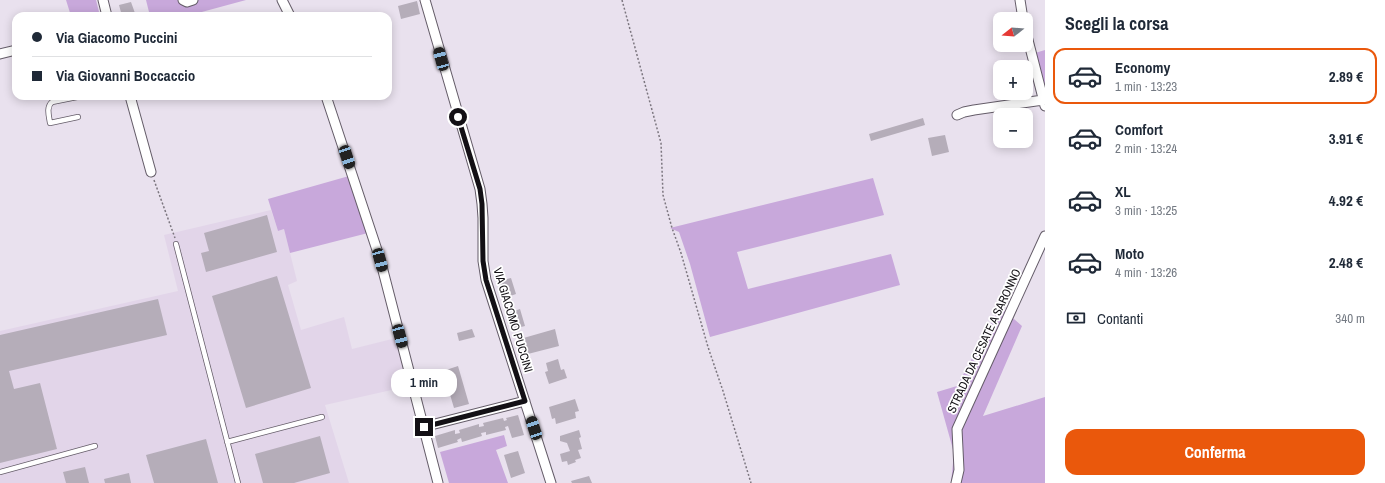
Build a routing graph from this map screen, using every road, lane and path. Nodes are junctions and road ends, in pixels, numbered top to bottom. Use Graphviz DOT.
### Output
graph roads {
  1 [pos="103,0"];
  2 [pos="183,0"];
  3 [pos="193,0"];
  4 [pos="282,0"];
  5 [pos="425,0"];
  6 [pos="622,0"];
  7 [pos="1020,0"];
  8 [pos="106,12"];
  9 [pos="288,12"];
  10 [pos="1022,12"];
  11 [pos="12,51"];
  12 [pos="1031,52"];
  13 [pos="0,54"];
  14 [pos="62,100"];
  15 [pos="131,100"];
  16 [pos="327,100"];
  17 [pos="1044,103"];
  18 [pos="957,115"];
  19 [pos="78,117"];
  20 [pos="151,172"];
  21 [pos="1045,236"];
  22 [pos="176,244"];
  23 [pos="525,401"];
  24 [pos="322,417"];
  25 [pos="424,427"];
  26 [pos="227,442"];
  27 [pos="95,446"];
  28 [pos="0,472"];
  29 [pos="238,483"];
  30 [pos="438,483"];
  31 [pos="551,483"];
  32 [pos="751,483"];
  33 [pos="956,483"];
  1 -- 8 [label="street"];
  2 -- 3 [label="street"];
  4 -- 9 [label="street"];
  5 -- 23 [label="street, VIA GIACOMO PUCCINI"];
  6 -- 32 [label="path"];
  7 -- 10 [label="street"];
  11 -- 13 [label="street"];
  12 -- 17 [label="street"];
  14 -- 19 [label="lane"];
  15 -- 20 [label="street"];
  16 -- 25 [label="street"];
  17 -- 18 [label="street"];
  20 -- 22 [label="path"];
  21 -- 33 [label="street, STRADA DA CESATE A SARONNO"];
  22 -- 26 [label="lane"];
  23 -- 25 [label="street"];
  23 -- 31 [label="street, VIA GIACOMO PUCCINI"];
  24 -- 26 [label="lane"];
  25 -- 30 [label="street"];
  26 -- 29 [label="lane"];
  27 -- 28 [label="lane"];
}
